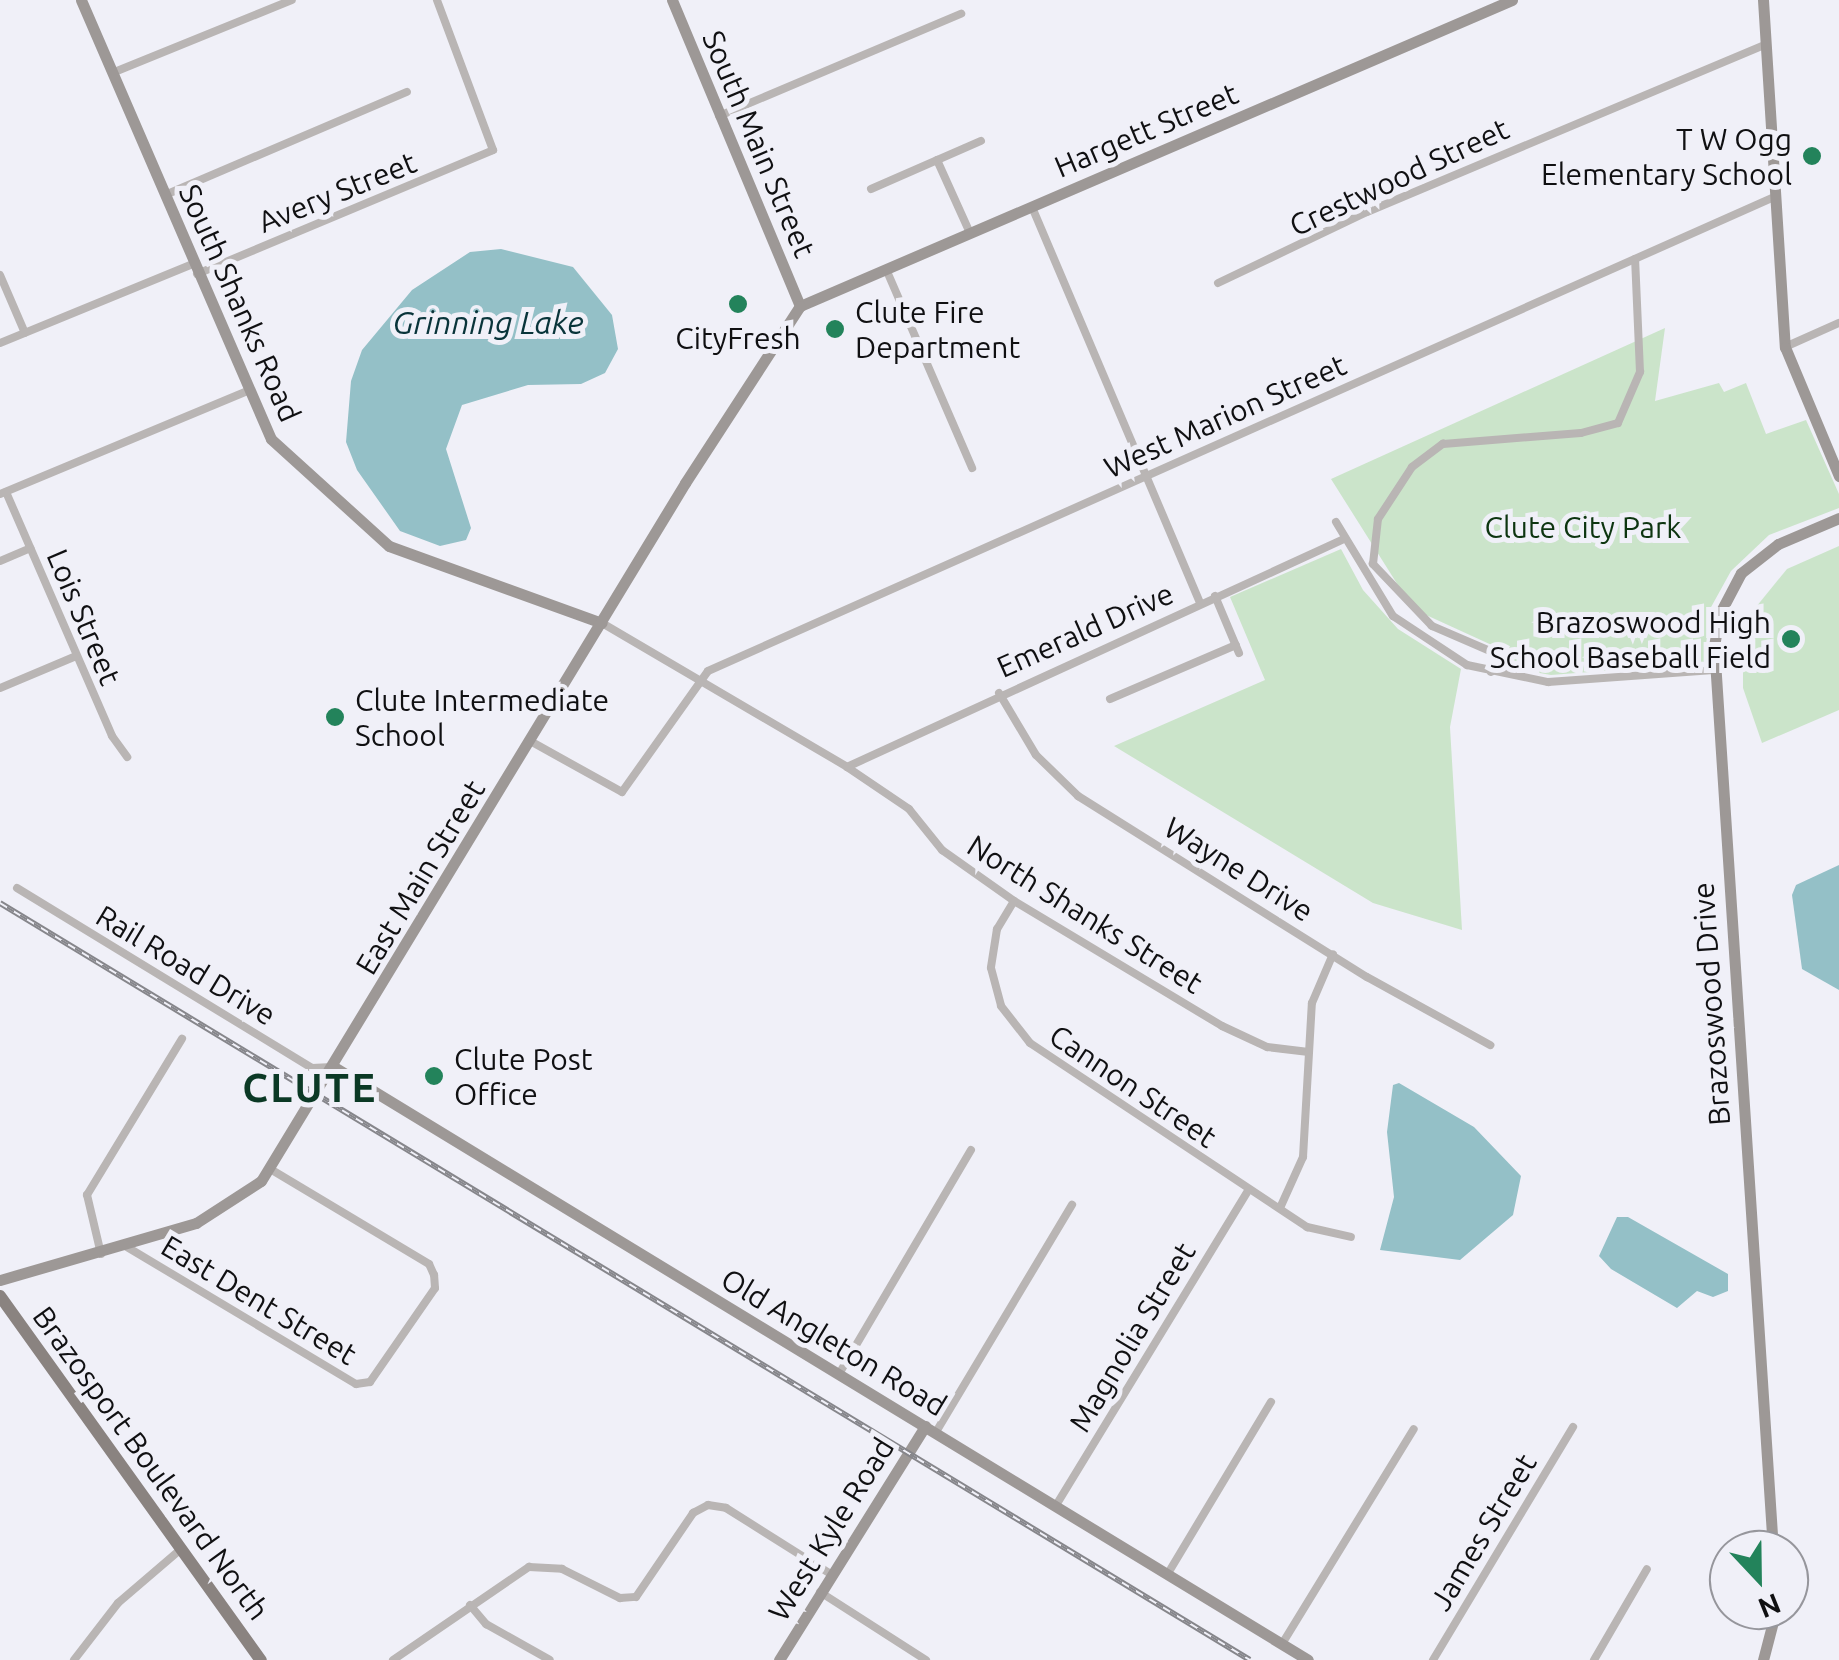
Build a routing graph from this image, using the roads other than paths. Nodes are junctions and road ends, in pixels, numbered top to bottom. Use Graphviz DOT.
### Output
graph roads {
  1 [pos="80,0"];
  2 [pos="292,0"];
  3 [pos="436,0"];
  4 [pos="672,0"];
  5 [pos="1512,0"];
  6 [pos="1763,0"];
  7 [pos="962,14"];
  8 [pos="1765,45"];
  9 [pos="112,74"];
  10 [pos="407,92"];
  11 [pos="719,116"];
  12 [pos="980,142"];
  13 [pos="937,160"];
  14 [pos="870,188"];
  15 [pos="165,195"];
  16 [pos="1772,198"];
  17 [pos="1032,206"];
  18 [pos="970,233"];
  19 [pos="1636,258"];
  20 [pos="195,269"];
  21 [pos="886,269"];
  22 [pos="0,275"];
  23 [pos="1218,283"];
  24 [pos="800,306"];
  25 [pos="1839,322"];
  26 [pos="25,334"];
  27 [pos="0,344"];
  28 [pos="1786,347"];
  29 [pos="247,391"];
  30 [pos="972,468"];
  31 [pos="1145,476"];
  32 [pos="1839,476"];
  33 [pos="3,492"];
  34 [pos="1839,518"];
  35 [pos="1336,522"];
  36 [pos="1344,540"];
  37 [pos="30,548"];
  38 [pos="0,561"];
  39 [pos="1215,596"];
  40 [pos="1200,602"];
  41 [pos="602,623"];
  42 [pos="76,656"];
  43 [pos="1714,670"];
  44 [pos="1491,672"];
  45 [pos="697,678"];
  46 [pos="0,688"];
  47 [pos="999,693"];
  48 [pos="1110,699"];
  49 [pos="532,742"];
  50 [pos="128,756"];
  51 [pos="847,767"];
  52 [pos="17,888"];
  53 [pos="1014,901"];
  54 [pos="1333,954"];
  55 [pos="182,1039"];
  56 [pos="1490,1046"];
  57 [pos="1309,1052"];
  58 [pos="334,1067"];
  59 [pos="971,1150"];
  60 [pos="270,1170"];
  61 [pos="1248,1191"];
  62 [pos="1072,1205"];
  63 [pos="1280,1208"];
  64 [pos="1351,1237"];
  65 [pos="127,1247"];
  66 [pos="101,1254"];
  67 [pos="0,1280"];
  68 [pos="0,1296"];
  69 [pos="839,1374"];
  70 [pos="1271,1402"];
  71 [pos="1573,1427"];
  72 [pos="931,1429"];
  73 [pos="1414,1429"];
  74 [pos="1055,1507"];
  75 [pos="1771,1530"];
  76 [pos="182,1548"];
  77 [pos="1647,1569"];
  78 [pos="831,1574"];
  79 [pos="1167,1575"];
  80 [pos="820,1592"];
  81 [pos="470,1605"];
  82 [pos="1771,1630"];
  83 [pos="1282,1644"];
  84 [pos="404,1657"];
  85 [pos="74,1660"];
  86 [pos="261,1660"];
  87 [pos="393,1660"];
  88 [pos="550,1660"];
  89 [pos="780,1660"];
  90 [pos="926,1660"];
  91 [pos="1308,1660"];
  92 [pos="1432,1660"];
  93 [pos="1594,1660"];
  94 [pos="1763,1660"];
  1 -- 9 [label="street, South Shanks Road"];
  2 -- 9 [label="street"];
  3 -- 20 [label="street, Avery Street"];
  4 -- 11 [label="street, South Main Street"];
  5 -- 17 [label="street, Hargett Street"];
  6 -- 8 [label="street"];
  7 -- 11 [label="street"];
  8 -- 16 [label="street"];
  8 -- 23 [label="street, Crestwood Street"];
  9 -- 15 [label="street, South Shanks Road"];
  10 -- 15 [label="street"];
  11 -- 24 [label="street, South Main Street"];
  12 -- 13 [label="street"];
  13 -- 14 [label="street"];
  13 -- 18 [label="street"];
  15 -- 20 [label="street, South Shanks Road"];
  16 -- 19 [label="street, West Marion Street"];
  16 -- 28 [label="street"];
  17 -- 18 [label="street, Hargett Street"];
  17 -- 31 [label="street"];
  18 -- 21 [label="street, Hargett Street"];
  19 -- 31 [label="street, West Marion Street"];
  19 -- 44 [label="street"];
  20 -- 26 [label="street, Avery Street"];
  20 -- 29 [label="street, South Shanks Road"];
  21 -- 24 [label="street, Hargett Street"];
  21 -- 30 [label="street"];
  22 -- 26 [label="street"];
  24 -- 41 [label="street, East Main Street"];
  25 -- 28 [label="street"];
  26 -- 27 [label="street, Avery Street"];
  28 -- 32 [label="street"];
  29 -- 33 [label="street"];
  29 -- 41 [label="street, South Shanks Road"];
  31 -- 40 [label="street"];
  31 -- 45 [label="street, West Marion Street"];
  33 -- 37 [label="street, Lois Street"];
  34 -- 43 [label="street, Brazoswood Drive"];
  35 -- 36 [label="street"];
  36 -- 39 [label="street, Emerald Drive"];
  36 -- 44 [label="street"];
  37 -- 38 [label="street"];
  37 -- 42 [label="street, Lois Street"];
  39 -- 40 [label="street, Emerald Drive"];
  39 -- 48 [label="street"];
  40 -- 47 [label="street, Emerald Drive"];
  41 -- 45 [label="street, North Shanks Street"];
  41 -- 49 [label="street, East Main Street"];
  42 -- 46 [label="street"];
  42 -- 50 [label="street, Lois Street"];
  43 -- 44 [label="street"];
  43 -- 75 [label="street, Brazoswood Drive"];
  45 -- 49 [label="street"];
  45 -- 51 [label="street, North Shanks Street"];
  47 -- 51 [label="street, Emerald Drive"];
  47 -- 54 [label="street, Wayne Drive"];
  49 -- 58 [label="street, East Main Street"];
  51 -- 53 [label="street, North Shanks Street"];
  52 -- 58 [label="street, Rail Road Drive"];
  53 -- 57 [label="street, North Shanks Street"];
  53 -- 61 [label="street, Cannon Street"];
  54 -- 56 [label="street, Wayne Drive"];
  54 -- 57 [label="street"];
  55 -- 66 [label="street"];
  57 -- 63 [label="street"];
  58 -- 60 [label="street, East Main Street"];
  58 -- 69 [label="street, Old Angleton Road"];
  59 -- 69 [label="street"];
  60 -- 65 [label="street, East Main Street"];
  60 -- 65 [label="street, East Dent Street"];
  61 -- 63 [label="street, Cannon Street"];
  61 -- 74 [label="street, Magnolia Street"];
  62 -- 72 [label="street"];
  63 -- 64 [label="street, Cannon Street"];
  65 -- 66 [label="street, East Main Street"];
  66 -- 67 [label="street, East Main Street"];
  68 -- 76 [label="main road, Brazosport Boulevard North"];
  69 -- 72 [label="street, Old Angleton Road"];
  70 -- 79 [label="street"];
  71 -- 92 [label="street, James Street"];
  72 -- 74 [label="street, Old Angleton Road"];
  72 -- 78 [label="street, West Kyle Road"];
  73 -- 83 [label="street"];
  74 -- 79 [label="street, Old Angleton Road"];
  76 -- 85 [label="street"];
  76 -- 86 [label="main road, Brazosport Boulevard North"];
  77 -- 93 [label="street"];
  78 -- 80 [label="street, West Kyle Road"];
  78 -- 81 [label="street"];
  79 -- 83 [label="street, Old Angleton Road"];
  80 -- 89 [label="street, West Kyle Road"];
  80 -- 90 [label="street"];
  81 -- 84 [label="street"];
  81 -- 88 [label="street"];
  82 -- 94 [label="street"];
  83 -- 91 [label="street, Old Angleton Road"];
  84 -- 87 [label="street"];
}
